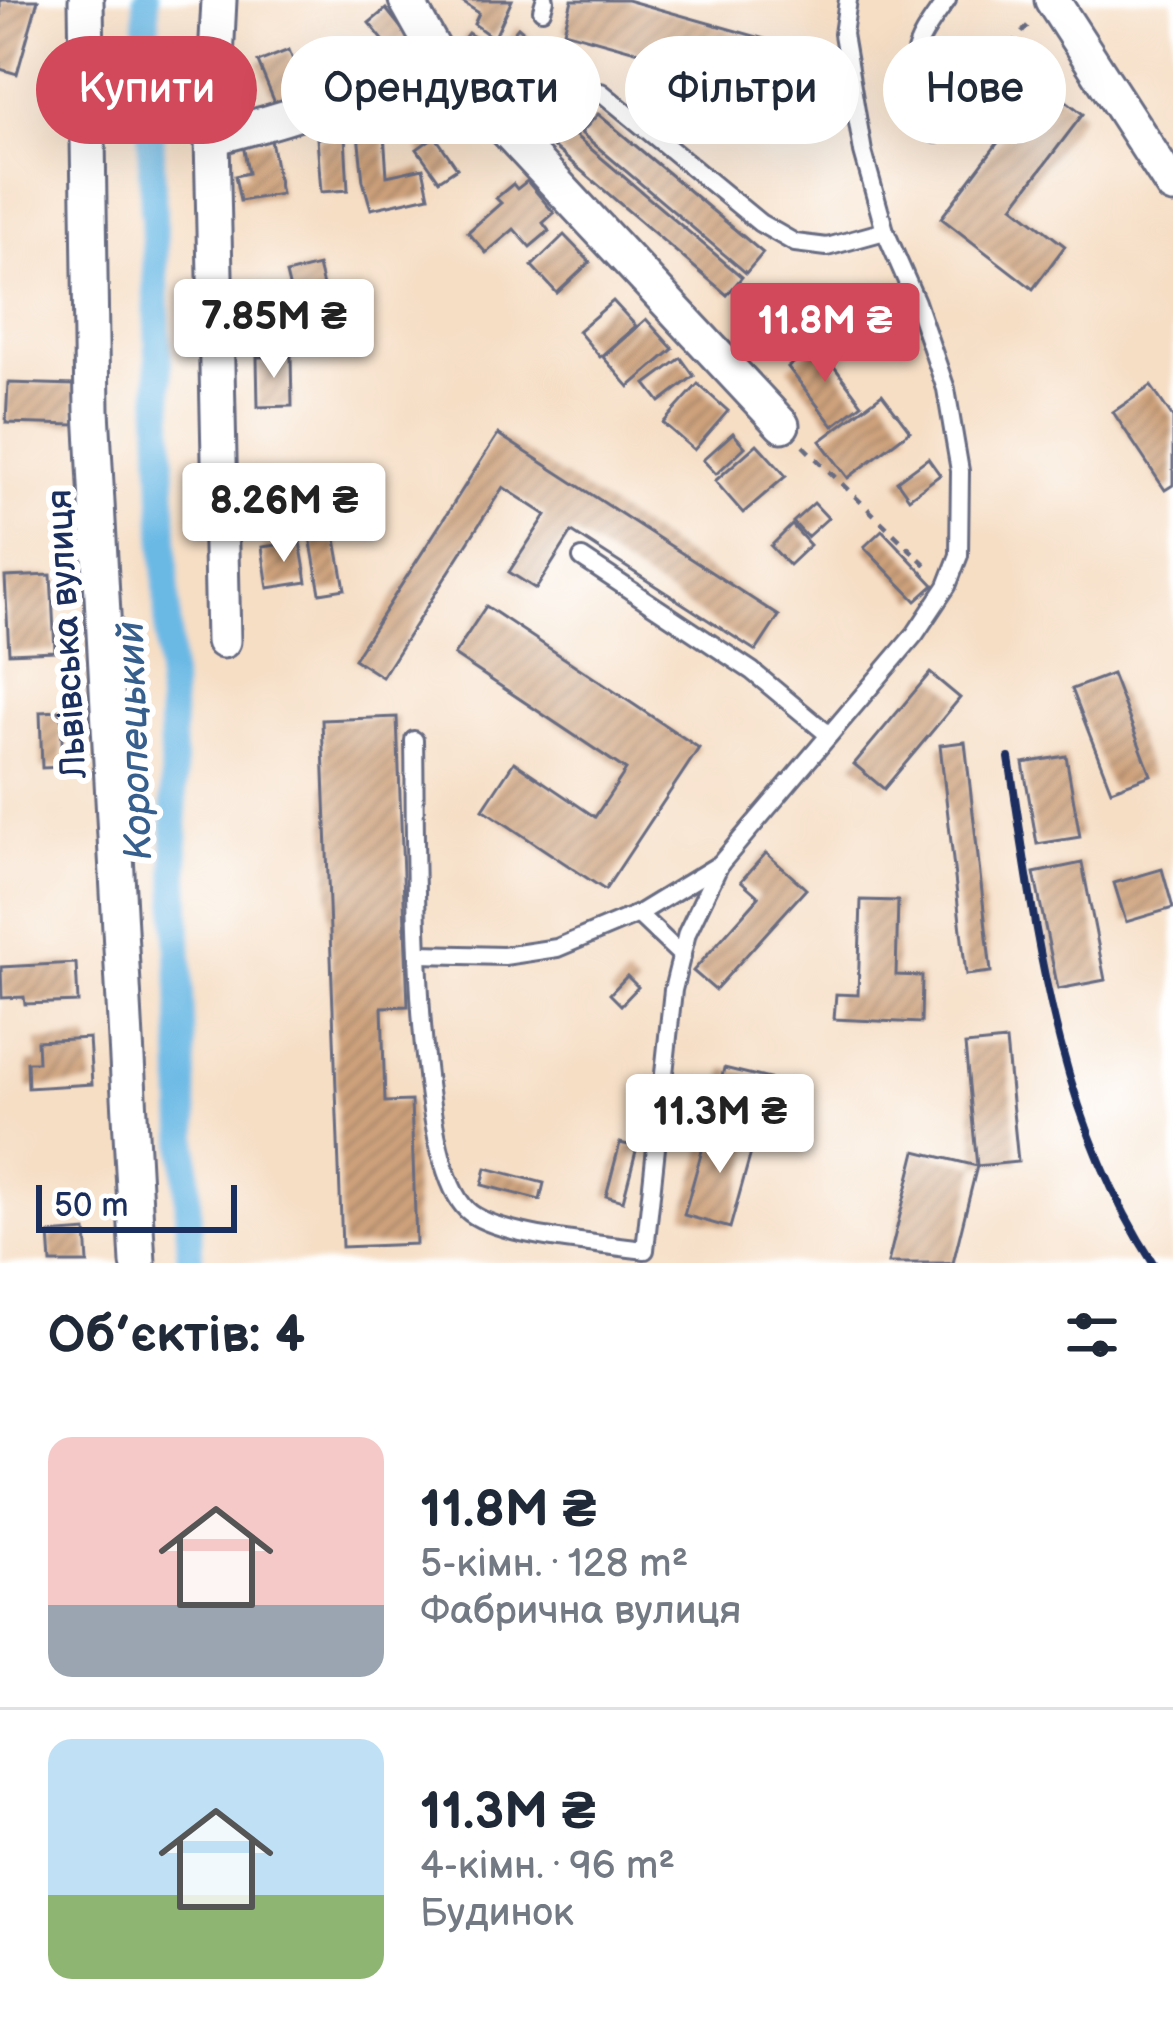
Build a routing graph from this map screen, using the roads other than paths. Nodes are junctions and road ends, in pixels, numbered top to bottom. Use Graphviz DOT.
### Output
graph roads {
  1 [pos="86,0"];
  2 [pos="219,0"];
  3 [pos="406,0"];
  4 [pos="848,0"];
  5 [pos="938,4"];
  6 [pos="1044,8"];
  7 [pos="217,36"];
  8 [pos="426,36"];
  9 [pos="921,36"];
  10 [pos="601,92"];
  11 [pos="212,144"];
  12 [pos="519,144"];
  13 [pos="1173,187"];
  14 [pos="885,231"];
  15 [pos="782,425"];
  16 [pos="582,558"];
  17 [pos="223,641"];
  18 [pos="829,735"];
  19 [pos="414,740"];
  20 [pos="720,864"];
  21 [pos="638,914"];
  22 [pos="419,953"];
  23 [pos="682,956"];
  24 [pos="645,1256"];
  25 [pos="138,1263"];
  1 -- 25 [label="street, Львівська вулиця"];
  2 -- 7 [label="street"];
  3 -- 8 [label="street"];
  4 -- 14 [label="lane"];
  5 -- 9 [label="lane"];
  6 -- 13 [label="street"];
  10 -- 14 [label="lane"];
  11 -- 17 [label="street"];
  12 -- 15 [label="street"];
  14 -- 18 [label="lane"];
  16 -- 18 [label="lane"];
  18 -- 20 [label="lane"];
  19 -- 22 [label="lane"];
  20 -- 21 [label="lane"];
  20 -- 23 [label="lane"];
  21 -- 22 [label="lane"];
  21 -- 23 [label="lane"];
  22 -- 24 [label="lane"];
  23 -- 24 [label="lane"];
}
